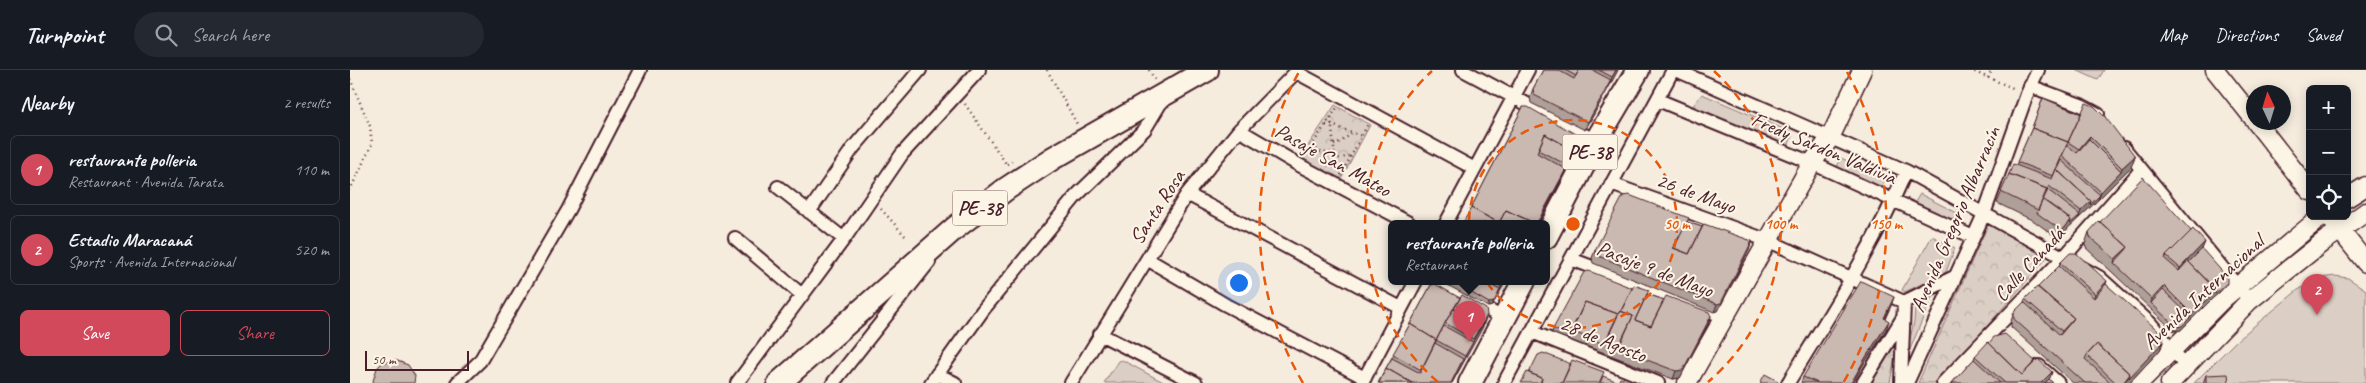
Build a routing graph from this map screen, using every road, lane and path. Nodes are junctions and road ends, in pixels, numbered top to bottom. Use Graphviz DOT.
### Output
graph roads {
  1 [pos="640,70"];
  2 [pos="920,70"];
  3 [pos="979,70"];
  4 [pos="1047,70"];
  5 [pos="1149,70"];
  6 [pos="1207,70"];
  7 [pos="1463,70"];
  8 [pos="1528,70"];
  9 [pos="1638,70"];
  10 [pos="1675,70"];
  11 [pos="1862,70"];
  12 [pos="1970,70"];
  13 [pos="1992,70"];
  14 [pos="2038,70"];
  15 [pos="2215,70"];
  16 [pos="1297,71"];
  17 [pos="1988,78"];
  18 [pos="350,79"];
  19 [pos="1161,88"];
  20 [pos="2028,90"];
  21 [pos="1344,98"];
  22 [pos="1513,98"];
  23 [pos="1658,100"];
  24 [pos="968,107"];
  25 [pos="2246,109"];
  26 [pos="1374,114"];
  27 [pos="1331,117"];
  28 [pos="2106,123"];
  29 [pos="1325,125"];
  30 [pos="1332,125"];
  31 [pos="1078,126"];
  32 [pos="1239,130"];
  33 [pos="2262,130"];
  34 [pos="1352,132"];
  35 [pos="1362,136"];
  36 [pos="1830,138"];
  37 [pos="2117,138"];
  38 [pos="1596,142"];
  39 [pos="1334,145"];
  40 [pos="1312,146"];
  41 [pos="1335,152"];
  42 [pos="1351,156"];
  43 [pos="1812,163"];
  44 [pos="1007,164"];
  45 [pos="1298,165"];
  46 [pos="1475,169"];
  47 [pos="2141,170"];
  48 [pos="1906,171"];
  49 [pos="1611,184"];
  50 [pos="1336,185"];
  51 [pos="2306,186"];
  52 [pos="2366,186"];
  53 [pos="778,187"];
  54 [pos="350,190"];
  55 [pos="1187,194"];
  56 [pos="2351,195"];
  57 [pos="872,198"];
  58 [pos="1894,200"];
  59 [pos="809,212"];
  60 [pos="2366,212"];
  61 [pos="1984,214"];
  62 [pos="1403,220"];
  63 [pos="1448,220"];
  64 [pos="2317,220"];
  65 [pos="2334,223"];
  66 [pos="955,228"];
  67 [pos="1550,229"];
  68 [pos="735,238"];
  69 [pos="907,238"];
  70 [pos="1973,238"];
  71 [pos="844,239"];
  72 [pos="1769,241"];
  73 [pos="2064,257"];
  74 [pos="1147,259"];
  75 [pos="1571,259"];
  76 [pos="2366,263"];
  77 [pos="1954,277"];
  78 [pos="1852,279"];
  79 [pos="1414,285"];
  80 [pos="1445,285"];
  81 [pos="1522,285"];
  82 [pos="2237,286"];
  83 [pos="802,295"];
  84 [pos="2248,301"];
  85 [pos="1401,308"];
  86 [pos="1905,308"];
  87 [pos="1725,317"];
  88 [pos="1504,319"];
  89 [pos="1532,332"];
  90 [pos="1100,334"];
  91 [pos="2171,350"];
  92 [pos="2031,358"];
  93 [pos="2186,366"];
  94 [pos="934,378"];
  95 [pos="1363,380"];
  96 [pos="457,383"];
  97 [pos="737,383"];
  98 [pos="779,383"];
  99 [pos="833,383"];
  100 [pos="955,383"];
  101 [pos="1071,383"];
  102 [pos="1196,383"];
  103 [pos="1470,383"];
  104 [pos="1504,383"];
  105 [pos="1658,383"];
  106 [pos="1687,383"];
  107 [pos="1788,383"];
  108 [pos="1863,383"];
  109 [pos="1901,383"];
  110 [pos="1907,383"];
  111 [pos="1943,383"];
  112 [pos="2058,383"];
  113 [pos="2139,383"];
  114 [pos="2170,383"];
  1 -- 96 [label="street"];
  2 -- 59 [label="street"];
  3 -- 57 [label="street"];
  4 -- 31 [label="path"];
  5 -- 19 [label="path"];
  6 -- 19 [label="highway, PE-38"];
  7 -- 22 [label="street"];
  8 -- 22 [label="street"];
  9 -- 38 [label="highway, PE-38"];
  10 -- 23 [label="street"];
  10 -- 36 [label="street, Fredy Sardon Valdivia"];
  11 -- 36 [label="street"];
  12 -- 17 [label="path"];
  13 -- 17 [label="path"];
  14 -- 20 [label="street, Avenida Gregorio Albarracín"];
  15 -- 25 [label="street"];
  16 -- 21 [label="street"];
  16 -- 32 [label="street, Santa Rosa"];
  17 -- 20 [label="path"];
  18 -- 54 [label="path"];
  19 -- 66 [label="highway, PE-38"];
  19 -- 94 [label="street"];
  20 -- 28 [label="street"];
  20 -- 61 [label="street, Avenida Gregorio Albarracín"];
  21 -- 26 [label="street"];
  21 -- 27 [label="path"];
  22 -- 38 [label="street"];
  22 -- 46 [label="street"];
  23 -- 43 [label="street, Fredy Sardon Valdivia"];
  23 -- 49 [label="street"];
  24 -- 44 [label="path"];
  26 -- 35 [label="path"];
  26 -- 46 [label="street"];
  27 -- 29 [label="path"];
  27 -- 30 [label="path"];
  29 -- 30 [label="path"];
  29 -- 40 [label="path"];
  30 -- 34 [label="path"];
  30 -- 39 [label="path"];
  32 -- 45 [label="street, Pasaje San Mateo"];
  32 -- 55 [label="street, Santa Rosa"];
  33 -- 51 [label="street"];
  34 -- 35 [label="path"];
  34 -- 39 [label="path"];
  35 -- 42 [label="path"];
  36 -- 43 [label="street"];
  36 -- 48 [label="street, Fredy Sardon Valdivia"];
  37 -- 47 [label="street"];
  38 -- 67 [label="highway, PE-38"];
  39 -- 41 [label="path"];
  40 -- 41 [label="path"];
  40 -- 45 [label="path"];
  41 -- 42 [label="path"];
  42 -- 50 [label="path"];
  43 -- 58 [label="street, Fredy Sardon Valdivia"];
  43 -- 72 [label="street"];
  45 -- 50 [label="street, Pasaje San Mateo"];
  46 -- 63 [label="street"];
  47 -- 73 [label="street, Calle Canadá"];
  47 -- 82 [label="street"];
  48 -- 58 [label="street"];
  48 -- 61 [label="street, Fredy Sardon Valdivia"];
  49 -- 72 [label="street, 26 de Mayo"];
  49 -- 75 [label="street"];
  50 -- 62 [label="street, Pasaje San Mateo"];
  52 -- 56 [label="street"];
  53 -- 59 [label="street"];
  55 -- 74 [label="street, Santa Rosa"];
  55 -- 85 [label="street"];
  57 -- 69 [label="path"];
  57 -- 71 [label="street"];
  58 -- 70 [label="street, Fredy Sardon Valdivia"];
  58 -- 78 [label="street"];
  59 -- 71 [label="street"];
  60 -- 65 [label="street, Avenida Internacional"];
  61 -- 70 [label="street, Avenida Gregorio Albarracín"];
  61 -- 73 [label="street, Fredy Sardon Valdivia"];
  64 -- 82 [label="street, Avenida Internacional"];
  65 -- 76 [label="street"];
  65 -- 84 [label="street, Avenida Internacional"];
  66 -- 98 [label="highway, PE-38"];
  66 -- 99 [label="street"];
  68 -- 83 [label="street"];
  70 -- 77 [label="street, Avenida Gregorio Albarracín"];
  71 -- 83 [label="street"];
  72 -- 78 [label="street, 26 de Mayo"];
  72 -- 87 [label="street"];
  73 -- 91 [label="street, Fredy Sardon Valdivia"];
  73 -- 111 [label="street, Calle Canadá"];
  74 -- 90 [label="street, Santa Rosa"];
  74 -- 95 [label="street"];
  75 -- 87 [label="street, Pasaje 9 de Mayo"];
  75 -- 89 [label="street"];
  77 -- 86 [label="street"];
  77 -- 110 [label="street, Avenida Gregorio Albarracín"];
  78 -- 86 [label="street, 26 de Mayo"];
  78 -- 107 [label="street"];
  79 -- 85 [label="street"];
  80 -- 88 [label="street"];
  81 -- 88 [label="highway"];
  82 -- 84 [label="street"];
  82 -- 91 [label="street, Avenida Internacional"];
  83 -- 97 [label="street"];
  84 -- 93 [label="street, Avenida Internacional"];
  85 -- 95 [label="street"];
  86 -- 108 [label="street"];
  86 -- 109 [label="street"];
  87 -- 106 [label="street"];
  88 -- 103 [label="highway"];
  89 -- 104 [label="street"];
  89 -- 105 [label="street, 28 de Agosto"];
  90 -- 101 [label="street, Santa Rosa"];
  90 -- 102 [label="street"];
  91 -- 93 [label="street, Fredy Sardon Valdivia"];
  91 -- 113 [label="street, Avenida Internacional"];
  92 -- 112 [label="street"];
  93 -- 114 [label="street, Avenida Internacional"];
  94 -- 100 [label="street"];
}
